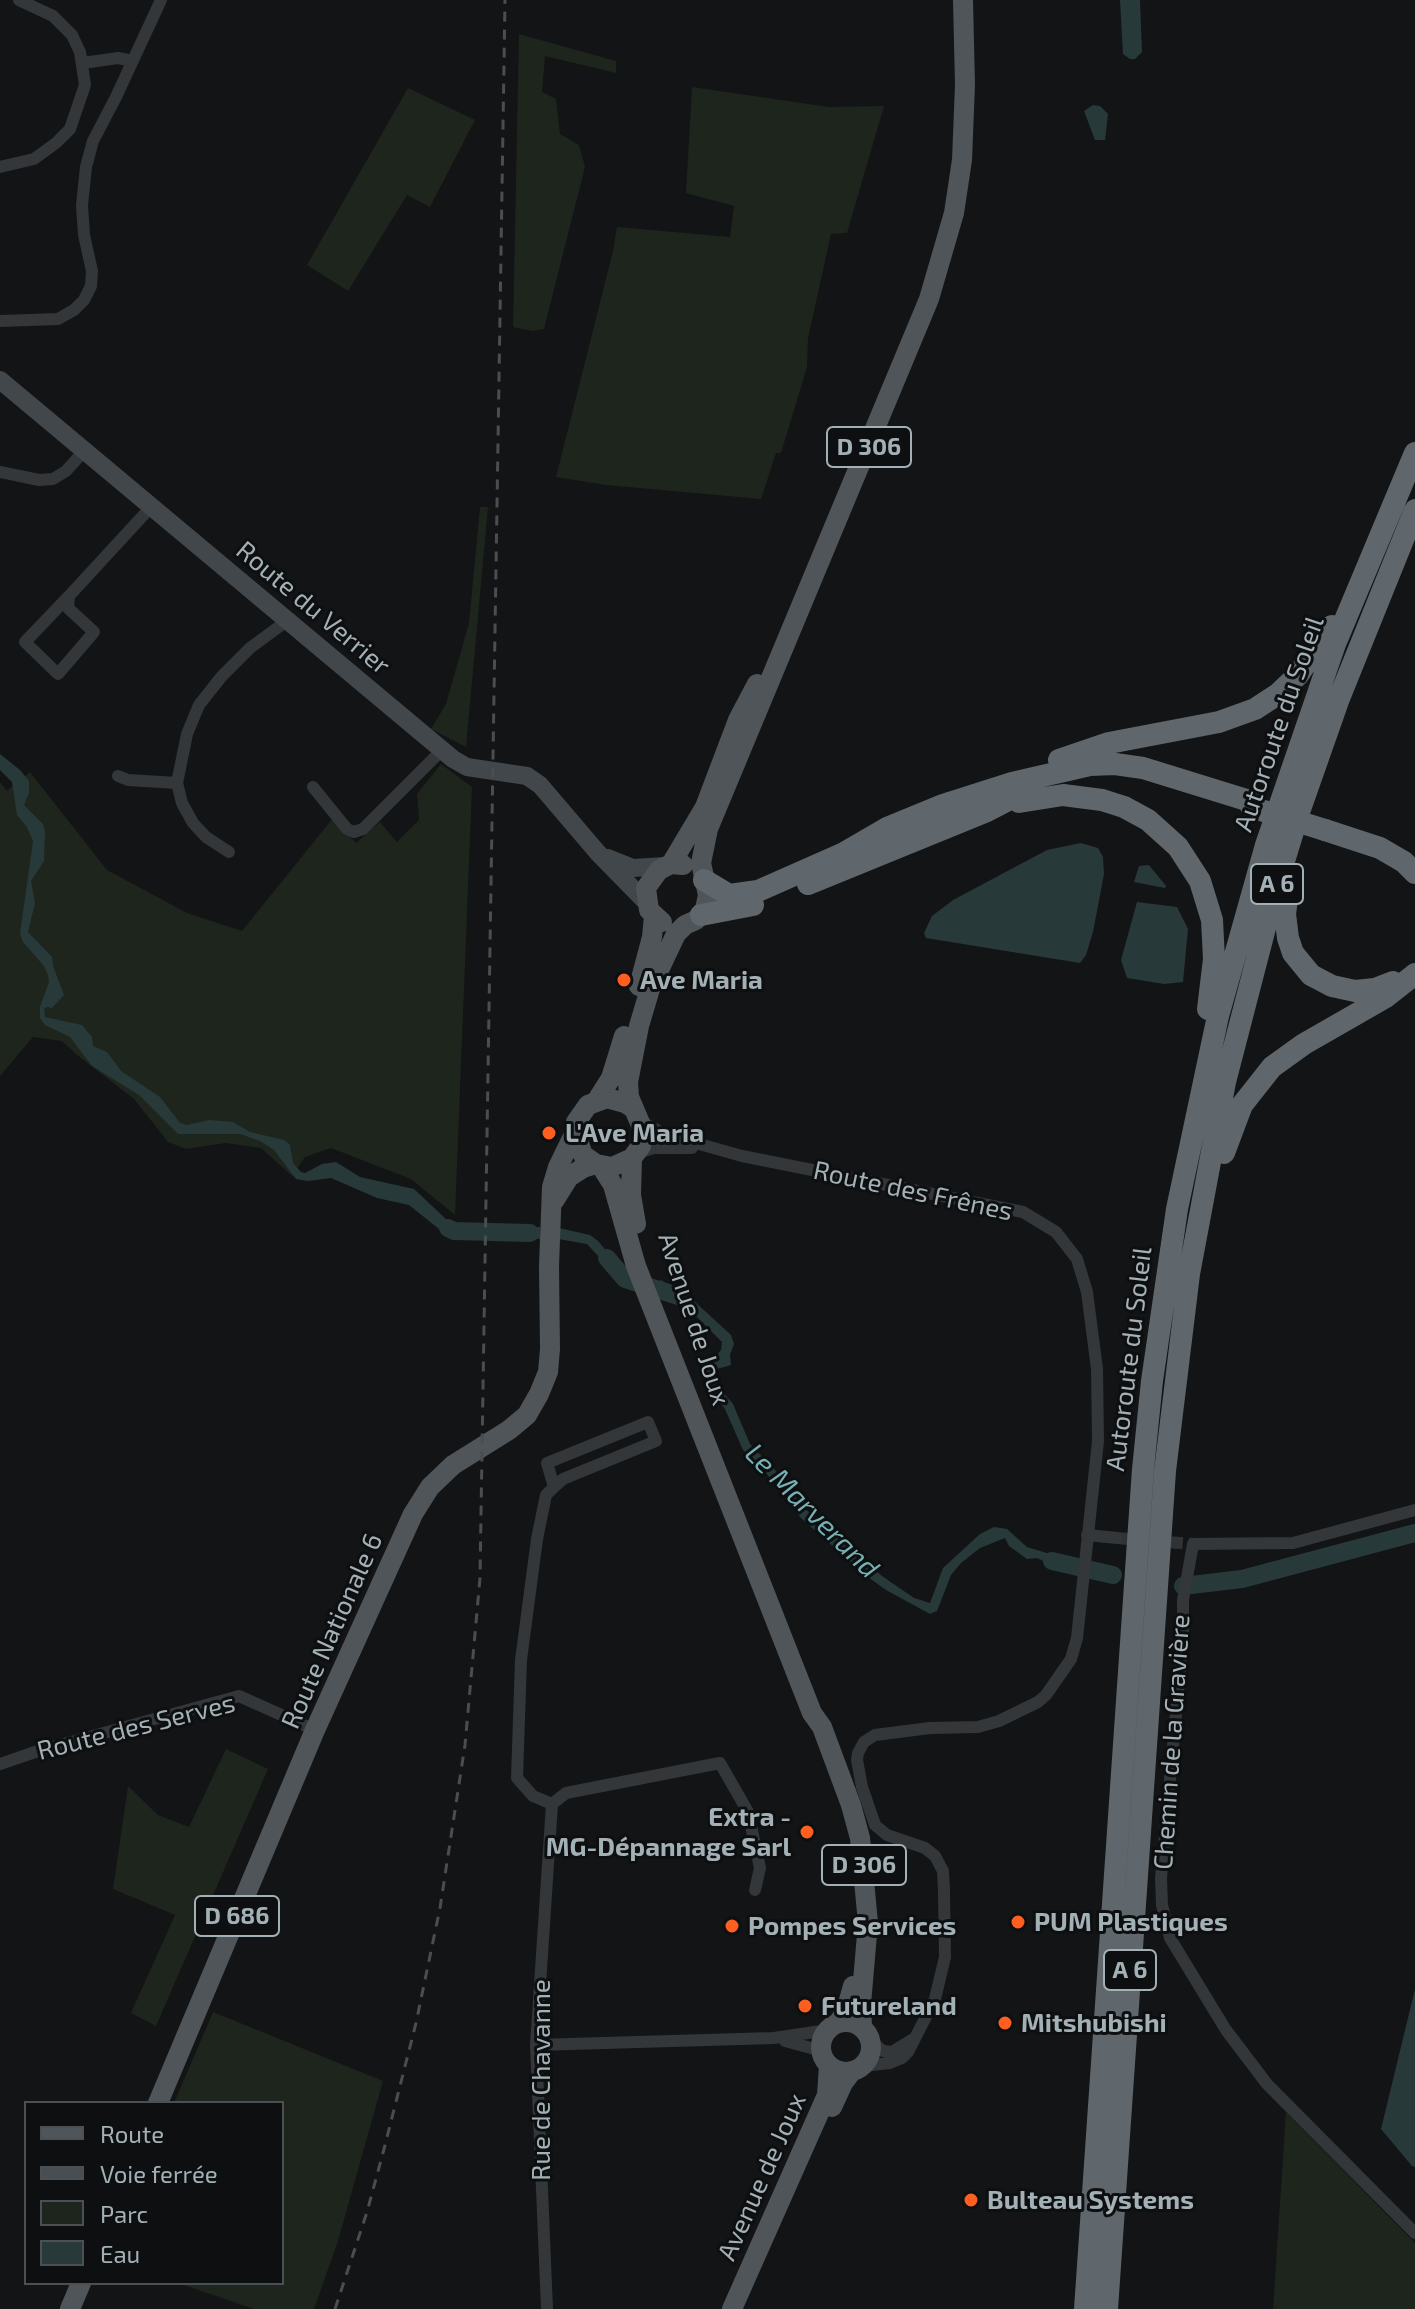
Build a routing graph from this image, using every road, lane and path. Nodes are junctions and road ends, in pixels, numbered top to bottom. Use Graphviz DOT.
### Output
graph roads {
  1 [pos="19,0"];
  2 [pos="161,0"];
  3 [pos="962,0"];
  4 [pos="133,61"];
  5 [pos="83,63"];
  6 [pos="70,129"];
  7 [pos="93,141"];
  8 [pos="0,167"];
  9 [pos="919,316"];
  10 [pos="0,321"];
  11 [pos="0,380"];
  12 [pos="84,451"];
  13 [pos="1415,453"];
  14 [pos="0,472"];
  15 [pos="151,507"];
  16 [pos="1415,510"];
  17 [pos="1357,589"];
  18 [pos="69,596"];
  19 [pos="288,620"];
  20 [pos="442,750"];
  21 [pos="118,776"];
  22 [pos="177,783"];
  23 [pos="1012,783"];
  24 [pos="313,787"];
  25 [pos="1252,804"];
  26 [pos="987,811"];
  27 [pos="1299,812"];
  28 [pos="1326,828"];
  29 [pos="229,852"];
  30 [pos="598,853"];
  31 [pos="1415,863"];
  32 [pos="668,865"];
  33 [pos="1415,873"];
  34 [pos="703,879"];
  35 [pos="650,909"];
  36 [pos="693,920"];
  37 [pos="1415,964"];
  38 [pos="1415,974"];
  39 [pos="597,1100"];
  40 [pos="1196,1114"];
  41 [pos="638,1115"];
  42 [pos="575,1132"];
  43 [pos="708,1148"];
  44 [pos="634,1156"];
  45 [pos="598,1165"];
  46 [pos="551,1215"];
  47 [pos="642,1270"];
  48 [pos="1189,1274"];
  49 [pos="554,1487"];
  50 [pos="1415,1510"];
  51 [pos="1087,1535"];
  52 [pos="1117,1538"];
  53 [pos="812,1713"];
  54 [pos="315,1730"];
  55 [pos="0,1764"];
  56 [pos="552,1804"];
  57 [pos="755,1890"];
  58 [pos="833,2027"];
  59 [pos="866,2034"];
  60 [pos="915,2037"];
  61 [pos="774,2038"];
  62 [pos="536,2045"];
  63 [pos="825,2058"];
  64 [pos="857,2069"];
  65 [pos="159,2101"];
  66 [pos="1415,2233"];
  67 [pos="80,2285"];
  68 [pos="70,2309"];
  69 [pos="547,2309"];
  70 [pos="732,2309"];
  71 [pos="744,2309"];
  72 [pos="1085,2309"];
  73 [pos="1107,2309"];
  1 -- 5 [label="street"];
  2 -- 4 [label="street"];
  3 -- 9 [label="main road, D 306"];
  4 -- 5 [label="street"];
  4 -- 7 [label="street"];
  5 -- 6 [label="street"];
  6 -- 7 [label="street"];
  6 -- 8 [label="street"];
  7 -- 10 [label="street"];
  9 -- 32 [label="main road, D 306"];
  9 -- 34 [label="main road, D 306"];
  11 -- 12 [label="main road, Route du Verrier"];
  12 -- 14 [label="street"];
  12 -- 15 [label="main road, Route du Verrier"];
  13 -- 17 [label="highway, Autoroute du Soleil / A 6"];
  15 -- 18 [label="street"];
  15 -- 19 [label="main road, Route du Verrier"];
  16 -- 27 [label="highway, Autoroute du Soleil / A 6"];
  17 -- 23 [label="highway"];
  17 -- 40 [label="highway, Autoroute du Soleil / A 6"];
  18 -- 18 [label="street"];
  19 -- 20 [label="main road, Route du Verrier"];
  19 -- 22 [label="street"];
  20 -- 24 [label="street"];
  20 -- 30 [label="main road, Route du Verrier"];
  21 -- 22 [label="street"];
  22 -- 29 [label="street"];
  23 -- 25 [label="highway"];
  23 -- 34 [label="highway"];
  25 -- 26 [label="highway"];
  25 -- 28 [label="highway, bridge"];
  26 -- 36 [label="highway"];
  26 -- 40 [label="highway"];
  27 -- 37 [label="highway"];
  27 -- 48 [label="highway, Autoroute du Soleil / A 6"];
  28 -- 31 [label="highway"];
  28 -- 33 [label="highway"];
  30 -- 32 [label="main road, Route du Verrier"];
  30 -- 35 [label="main road, Route du Verrier"];
  32 -- 34 [label="main road"];
  32 -- 35 [label="main road"];
  34 -- 36 [label="main road"];
  35 -- 36 [label="main road"];
  35 -- 39 [label="main road"];
  36 -- 41 [label="main road"];
  38 -- 48 [label="highway"];
  39 -- 41 [label="main road"];
  39 -- 42 [label="main road"];
  40 -- 72 [label="highway, Autoroute du Soleil / A 6"];
  41 -- 43 [label="street, Route des Frênes"];
  41 -- 44 [label="main road"];
  42 -- 45 [label="main road"];
  42 -- 46 [label="main road, Route Nationale 6 / D 686"];
  43 -- 44 [label="street, Route des Frênes"];
  43 -- 51 [label="street, Route des Frênes"];
  44 -- 45 [label="main road"];
  44 -- 47 [label="main road, Avenue de Joux / D 306"];
  45 -- 46 [label="main road, Route Nationale 6"];
  45 -- 47 [label="main road, Avenue de Joux / D 306"];
  46 -- 54 [label="main road, Route Nationale 6 / D 686"];
  47 -- 53 [label="main road, Avenue de Joux / D 306"];
  48 -- 73 [label="highway, Autoroute du Soleil / A 6"];
  49 -- 49 [label="street"];
  49 -- 56 [label="street"];
  50 -- 66 [label="street, Chemin de la Gravière"];
  51 -- 52 [label="street"];
  51 -- 60 [label="street, Route des Frênes"];
  53 -- 58 [label="main road, Avenue de Joux / D 306"];
  53 -- 59 [label="main road, Avenue de Joux / D 306"];
  54 -- 55 [label="street, Route des Serves"];
  54 -- 65 [label="main road, Route Nationale 6 / D 686"];
  56 -- 57 [label="street"];
  56 -- 62 [label="street, Rue de Chavanne"];
  58 -- 59 [label="main road"];
  58 -- 61 [label="street"];
  58 -- 63 [label="main road"];
  59 -- 60 [label="street"];
  59 -- 64 [label="main road"];
  60 -- 64 [label="street, Route des Frênes"];
  61 -- 62 [label="street"];
  61 -- 63 [label="street"];
  62 -- 69 [label="street, Rue de Chavanne"];
  63 -- 64 [label="main road"];
  63 -- 70 [label="main road, Avenue de Joux"];
  64 -- 71 [label="main road, Avenue de Joux"];
  67 -- 68 [label="main road"];
}
